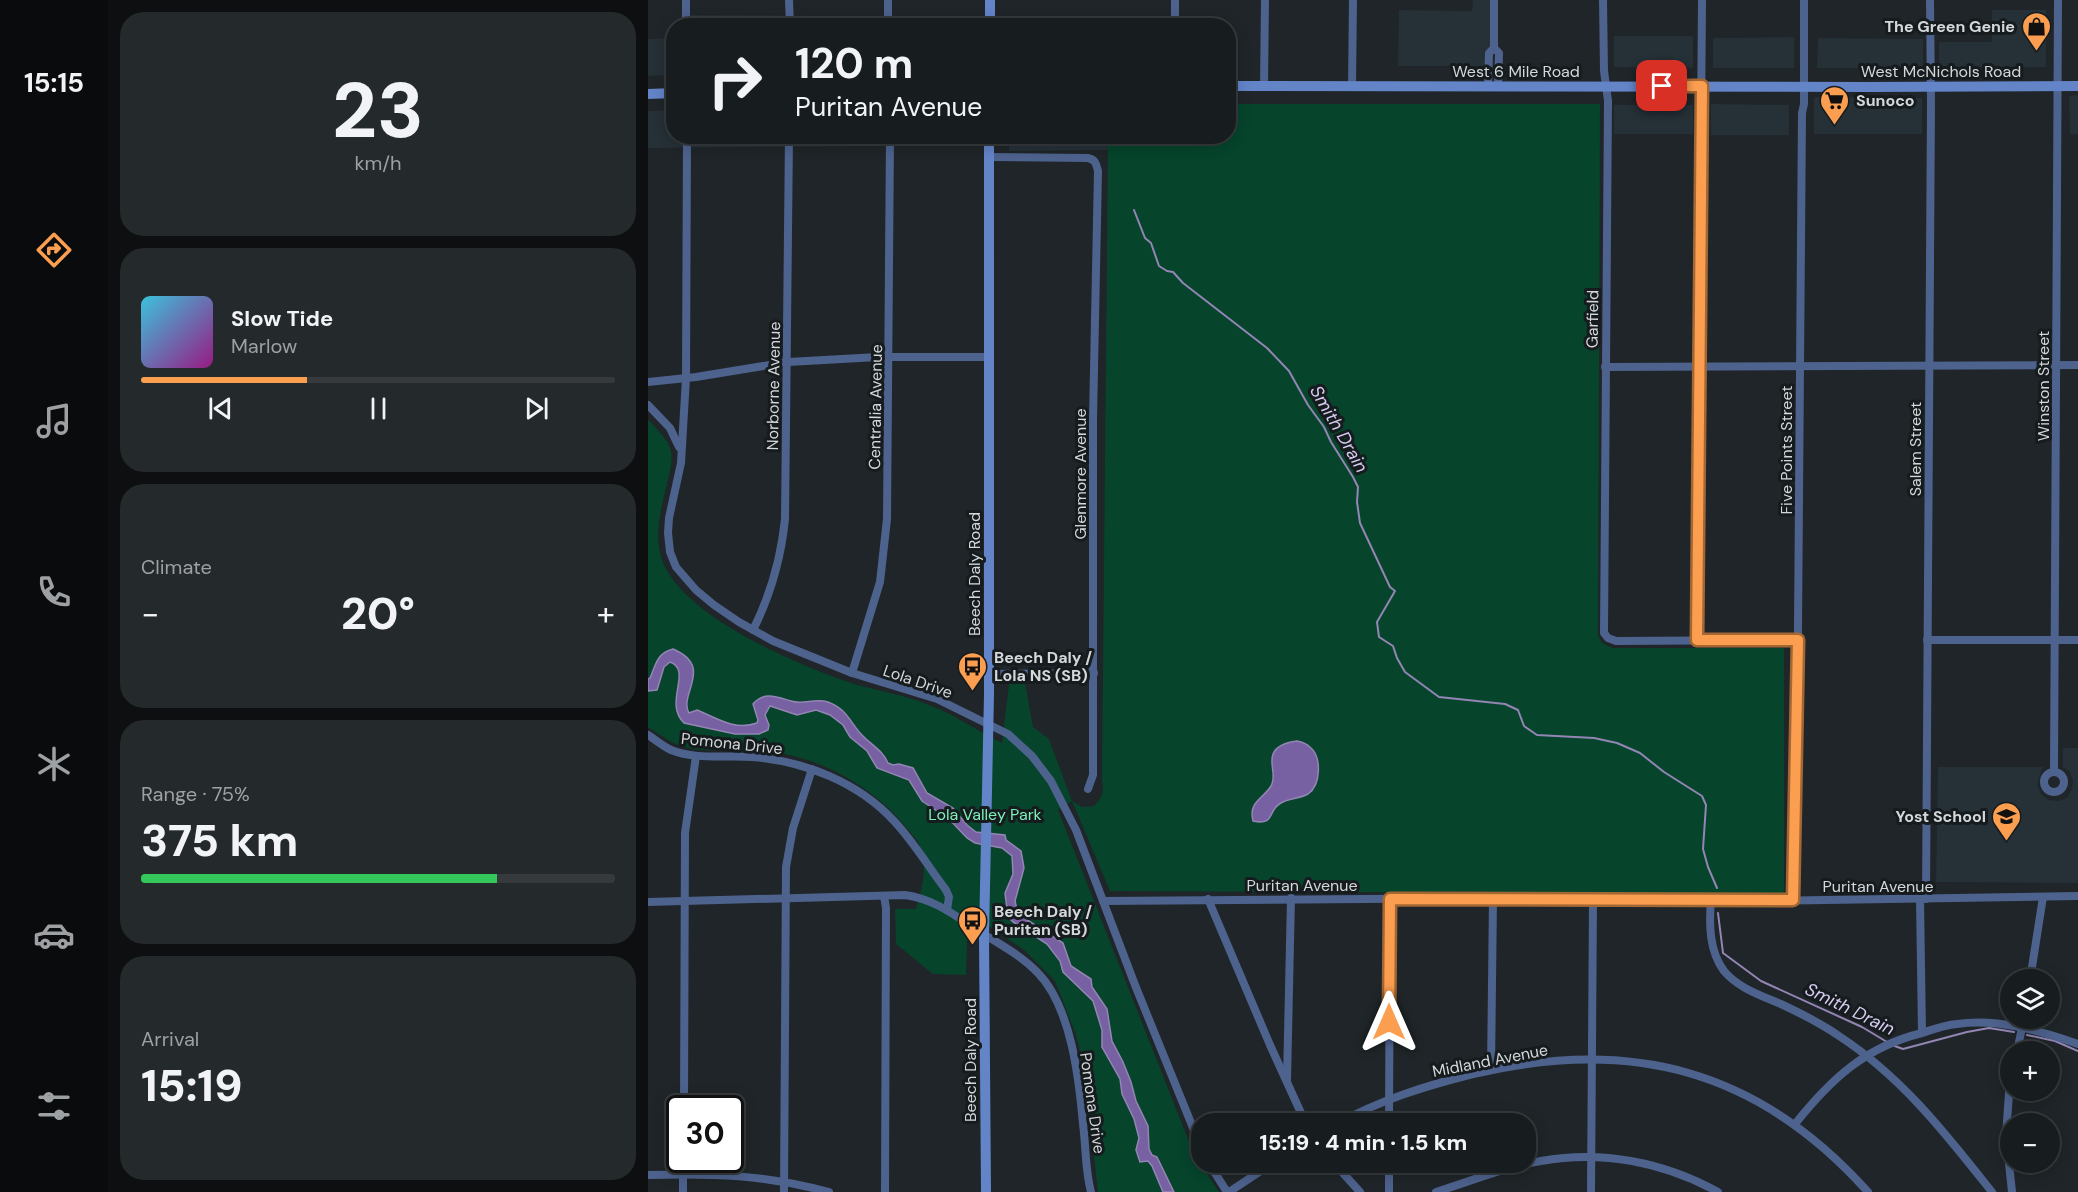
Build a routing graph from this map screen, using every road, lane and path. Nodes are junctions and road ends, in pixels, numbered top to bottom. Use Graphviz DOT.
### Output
graph roads {
  1 [pos="686,0"];
  2 [pos="789,0"];
  3 [pos="888,0"];
  4 [pos="990,0"];
  5 [pos="1175,0"];
  6 [pos="1265,0"];
  7 [pos="1353,0"];
  8 [pos="1494,0"];
  9 [pos="1603,0"];
  10 [pos="1702,0"];
  11 [pos="1803,0"];
  12 [pos="1930,0"];
  13 [pos="2058,0"];
  14 [pos="686,18"];
  15 [pos="790,18"];
  16 [pos="888,18"];
  17 [pos="990,18"];
  18 [pos="1175,18"];
  19 [pos="1236,86"];
  20 [pos="1264,86"];
  21 [pos="1352,86"];
  22 [pos="1493,86"];
  23 [pos="1606,86"];
  24 [pos="1702,86"];
  25 [pos="1931,86"];
  26 [pos="2058,86"];
  27 [pos="2078,86"];
  28 [pos="1804,87"];
  29 [pos="666,93"];
  30 [pos="648,94"];
  31 [pos="687,144"];
  32 [pos="789,144"];
  33 [pos="890,144"];
  34 [pos="989,144"];
  35 [pos="989,157"];
  36 [pos="889,357"];
  37 [pos="990,357"];
  38 [pos="788,362"];
  39 [pos="2057,365"];
  40 [pos="2078,365"];
  41 [pos="1929,366"];
  42 [pos="1605,367"];
  43 [pos="1800,367"];
  44 [pos="1699,368"];
  45 [pos="686,378"];
  46 [pos="648,382"];
  47 [pos="648,405"];
  48 [pos="681,458"];
  49 [pos="753,630"];
  50 [pos="2055,639"];
  51 [pos="1697,640"];
  52 [pos="1798,640"];
  53 [pos="1927,640"];
  54 [pos="2078,640"];
  55 [pos="852,673"];
  56 [pos="988,674"];
  57 [pos="1094,674"];
  58 [pos="988,723"];
  59 [pos="648,735"];
  60 [pos="696,756"];
  61 [pos="812,769"];
  62 [pos="2054,772"];
  63 [pos="1088,789"];
  64 [pos="884,896"];
  65 [pos="2078,896"];
  66 [pos="2043,897"];
  67 [pos="785,898"];
  68 [pos="1291,898"];
  69 [pos="1493,898"];
  70 [pos="1209,899"];
  71 [pos="1390,899"];
  72 [pos="1593,899"];
  73 [pos="1923,899"];
  74 [pos="1711,900"];
  75 [pos="1793,900"];
  76 [pos="684,901"];
  77 [pos="1103,901"];
  78 [pos="648,902"];
  79 [pos="947,910"];
  80 [pos="984,935"];
  81 [pos="2032,969"];
  82 [pos="2000,1024"];
  83 [pos="2026,1029"];
  84 [pos="1922,1032"];
  85 [pos="2078,1044"];
  86 [pos="1867,1055"];
  87 [pos="1591,1059"];
  88 [pos="1491,1070"];
  89 [pos="1287,1082"];
  90 [pos="684,1095"];
  91 [pos="1389,1099"];
  92 [pos="2008,1101"];
  93 [pos="1301,1113"];
  94 [pos="1360,1113"];
  95 [pos="1389,1113"];
  96 [pos="1191,1122"];
  97 [pos="1795,1124"];
  98 [pos="1591,1157"];
  99 [pos="1215,1173"];
  100 [pos="1257,1173"];
  101 [pos="1343,1173"];
  102 [pos="1389,1173"];
  103 [pos="683,1174"];
  104 [pos="648,1175"];
  105 [pos="784,1181"];
  106 [pos="683,1192"];
  107 [pos="784,1192"];
  108 [pos="829,1192"];
  109 [pos="885,1192"];
  110 [pos="986,1192"];
  111 [pos="1091,1192"];
  112 [pos="1228,1192"];
  113 [pos="1360,1192"];
  114 [pos="1389,1192"];
  115 [pos="1436,1192"];
  116 [pos="1591,1192"];
  117 [pos="1718,1192"];
  118 [pos="1868,1192"];
  119 [pos="1992,1192"];
  120 [pos="2012,1192"];
  1 -- 14 [label="street"];
  2 -- 15 [label="street"];
  3 -- 16 [label="street"];
  4 -- 17 [label="main road"];
  5 -- 18 [label="street"];
  6 -- 20 [label="street"];
  7 -- 21 [label="street"];
  8 -- 22 [label="street"];
  9 -- 23 [label="street, Garfield"];
  10 -- 24 [label="street"];
  11 -- 28 [label="street, Five Points Street"];
  12 -- 25 [label="street, Salem Street"];
  13 -- 26 [label="street, Winston Street"];
  19 -- 20 [label="main road, West 6 Mile Road"];
  20 -- 21 [label="main road, West 6 Mile Road"];
  21 -- 22 [label="main road, West 6 Mile Road"];
  22 -- 23 [label="main road, West 6 Mile Road"];
  23 -- 24 [label="main road, West 6 Mile Road"];
  23 -- 42 [label="street, Garfield"];
  24 -- 28 [label="main road, West 6 Mile Road"];
  24 -- 44 [label="street"];
  25 -- 26 [label="main road, West McNichols Road"];
  25 -- 28 [label="main road, West McNichols Road"];
  25 -- 41 [label="street, Salem Street"];
  26 -- 27 [label="main road, West McNichols Road"];
  26 -- 39 [label="street, Winston Street"];
  28 -- 43 [label="street, Five Points Street"];
  29 -- 30 [label="main road"];
  31 -- 45 [label="street, Lola Drive"];
  32 -- 38 [label="street, Norborne Avenue"];
  33 -- 36 [label="street, Centralia Avenue"];
  34 -- 35 [label="main road, Beech Daly Road"];
  35 -- 37 [label="main road, Beech Daly Road"];
  35 -- 57 [label="street, Glenmore Avenue"];
  36 -- 37 [label="street"];
  36 -- 38 [label="street"];
  36 -- 55 [label="street, Centralia Avenue"];
  37 -- 56 [label="main road, Beech Daly Road"];
  38 -- 45 [label="street"];
  38 -- 49 [label="street, Norborne Avenue"];
  39 -- 40 [label="street"];
  39 -- 41 [label="street"];
  39 -- 50 [label="street, Winston Street"];
  41 -- 43 [label="street"];
  41 -- 53 [label="street, Salem Street"];
  42 -- 44 [label="street"];
  42 -- 51 [label="street, Garfield"];
  43 -- 44 [label="street"];
  43 -- 52 [label="street, Five Points Street"];
  44 -- 51 [label="street"];
  45 -- 46 [label="street"];
  45 -- 48 [label="street, Lola Drive"];
  47 -- 48 [label="street, Lola Drive"];
  48 -- 49 [label="street, Lola Drive"];
  49 -- 55 [label="street, Lola Drive"];
  50 -- 53 [label="street"];
  50 -- 54 [label="street"];
  50 -- 62 [label="street, Winston Street"];
  51 -- 52 [label="street"];
  52 -- 75 [label="street, Five Points Street"];
  53 -- 73 [label="street, Salem Street"];
  55 -- 58 [label="street, Lola Drive"];
  56 -- 57 [label="street"];
  56 -- 58 [label="main road, Beech Daly Road"];
  57 -- 63 [label="street, Glenmore Avenue"];
  58 -- 77 [label="street, Lola Drive"];
  58 -- 80 [label="main road, Beech Daly Road"];
  59 -- 60 [label="street, Pomona Drive"];
  60 -- 61 [label="street, Pomona Drive"];
  60 -- 76 [label="street"];
  61 -- 67 [label="street"];
  61 -- 79 [label="street, Pomona Drive"];
  64 -- 67 [label="street"];
  64 -- 79 [label="street"];
  64 -- 109 [label="street"];
  65 -- 66 [label="street, Puritan Avenue"];
  66 -- 73 [label="street, Puritan Avenue"];
  66 -- 81 [label="street"];
  67 -- 76 [label="street"];
  67 -- 105 [label="street"];
  68 -- 70 [label="street, Puritan Avenue"];
  68 -- 71 [label="street, Puritan Avenue"];
  68 -- 89 [label="street"];
  69 -- 71 [label="street, Puritan Avenue"];
  69 -- 72 [label="street, Puritan Avenue"];
  69 -- 88 [label="street"];
  70 -- 77 [label="street, Puritan Avenue"];
  70 -- 89 [label="street"];
  71 -- 91 [label="street"];
  72 -- 74 [label="street, Puritan Avenue"];
  72 -- 87 [label="street"];
  73 -- 75 [label="street, Puritan Avenue"];
  73 -- 84 [label="street, Salem Street"];
  74 -- 75 [label="street, Puritan Avenue"];
  74 -- 86 [label="street"];
  76 -- 78 [label="street"];
  76 -- 90 [label="street"];
  77 -- 96 [label="street, Lola Drive"];
  79 -- 80 [label="street, Pomona Drive"];
  80 -- 110 [label="main road, Beech Daly Road"];
  80 -- 111 [label="street, Pomona Drive"];
  82 -- 84 [label="street"];
  83 -- 85 [label="street"];
  84 -- 86 [label="street"];
  86 -- 97 [label="street"];
  86 -- 119 [label="street"];
  87 -- 88 [label="street, Midland Avenue"];
  87 -- 97 [label="street, Midland Avenue"];
  87 -- 98 [label="street"];
  88 -- 91 [label="street, Midland Avenue"];
  89 -- 93 [label="street"];
  91 -- 94 [label="street, Midland Avenue"];
  91 -- 95 [label="street"];
  92 -- 120 [label="street"];
  97 -- 118 [label="street, Midland Avenue"];
  98 -- 115 [label="street"];
  98 -- 116 [label="street"];
  98 -- 117 [label="street"];
  99 -- 112 [label="street"];
  100 -- 112 [label="street"];
  101 -- 113 [label="street"];
  102 -- 114 [label="street"];
  103 -- 104 [label="street"];
  103 -- 105 [label="street"];
  103 -- 106 [label="street"];
  105 -- 107 [label="street"];
  105 -- 108 [label="street"];
}
